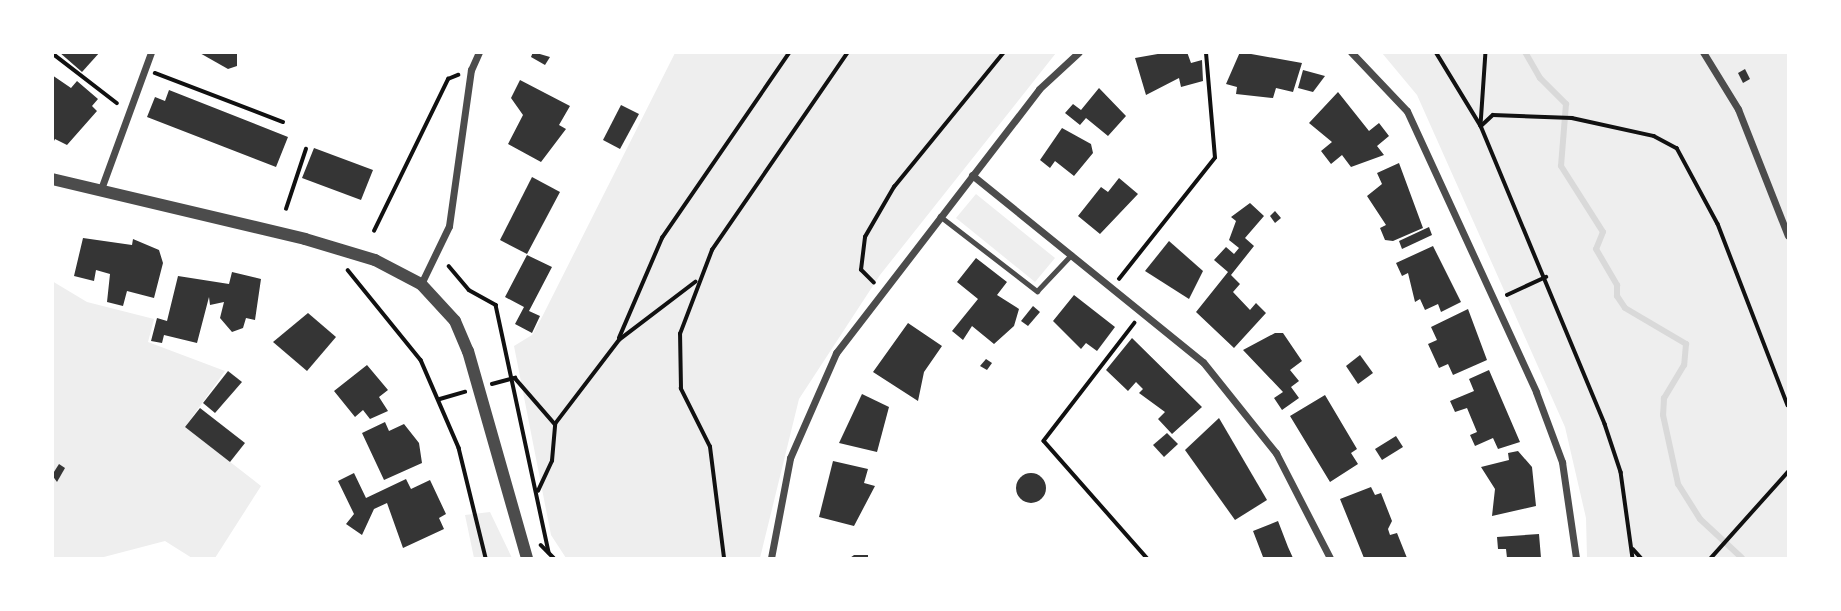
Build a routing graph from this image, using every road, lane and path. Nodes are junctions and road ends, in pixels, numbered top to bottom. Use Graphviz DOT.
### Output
graph roads {
  1 [pos="52,52"];
  2 [pos="151,52"];
  3 [pos="479,52"];
  4 [pos="790,52"];
  5 [pos="848,52"];
  6 [pos="1004,52"];
  7 [pos="1079,52"];
  8 [pos="1206,52"];
  9 [pos="1351,52"];
  10 [pos="1436,52"];
  11 [pos="1486,52"];
  12 [pos="1703,52"];
  13 [pos="144,69"];
  14 [pos="471,70"];
  15 [pos="126,108"];
  16 [pos="283,122"];
  17 [pos="1481,126"];
  18 [pos="306,149"];
  19 [pos="972,174"];
  20 [pos="52,179"];
  21 [pos="101,189"];
  22 [pos="286,209"];
  23 [pos="939,215"];
  24 [pos="374,232"];
  25 [pos="1788,236"];
  26 [pos="1072,254"];
  27 [pos="345,263"];
  28 [pos="449,266"];
  29 [pos="1130,266"];
  30 [pos="1546,277"];
  31 [pos="696,280"];
  32 [pos="421,284"];
  33 [pos="880,289"];
  34 [pos="1495,301"];
  35 [pos="1130,328"];
  36 [pos="619,340"];
  37 [pos="510,379"];
  38 [pos="498,383"];
  39 [pos="467,392"];
  40 [pos="440,399"];
  41 [pos="1788,405"];
  42 [pos="555,424"];
  43 [pos="1788,472"];
  44 [pos="538,491"];
  45 [pos="1633,549"];
  46 [pos="486,558"];
  47 [pos="527,558"];
  48 [pos="555,558"];
  49 [pos="724,558"];
  50 [pos="771,558"];
  51 [pos="1147,558"];
  52 [pos="1330,558"];
  53 [pos="1576,558"];
  54 [pos="1633,558"];
  55 [pos="1641,558"];
  56 [pos="1711,558"];
  1 -- 15 [label="path"];
  2 -- 13 [label="street"];
  3 -- 14 [label="street"];
  4 -- 36 [label="path"];
  5 -- 31 [label="path"];
  6 -- 33 [label="path"];
  7 -- 19 [label="street"];
  8 -- 29 [label="path"];
  9 -- 34 [label="street"];
  10 -- 17 [label="path"];
  11 -- 17 [label="path"];
  12 -- 25 [label="street"];
  13 -- 15 [label="street"];
  13 -- 16 [label="path"];
  14 -- 24 [label="path"];
  14 -- 32 [label="street"];
  15 -- 21 [label="street"];
  17 -- 30 [label="path"];
  17 -- 41 [label="path"];
  18 -- 22 [label="path"];
  19 -- 23 [label="street"];
  19 -- 26 [label="street"];
  20 -- 21 [label="street"];
  21 -- 32 [label="street"];
  23 -- 26 [label="lane"];
  23 -- 33 [label="street"];
  26 -- 52 [label="street"];
  27 -- 40 [label="path"];
  28 -- 37 [label="path"];
  30 -- 34 [label="path"];
  30 -- 45 [label="path"];
  31 -- 36 [label="path"];
  31 -- 49 [label="path"];
  32 -- 47 [label="street"];
  33 -- 50 [label="street"];
  34 -- 53 [label="street"];
  35 -- 51 [label="path"];
  36 -- 42 [label="path"];
  37 -- 38 [label="path"];
  37 -- 42 [label="path"];
  37 -- 44 [label="path"];
  39 -- 40 [label="path"];
  40 -- 46 [label="path"];
  42 -- 44 [label="path"];
  43 -- 56 [label="path"];
  44 -- 48 [label="path"];
  45 -- 54 [label="path"];
  45 -- 55 [label="path"];
}
